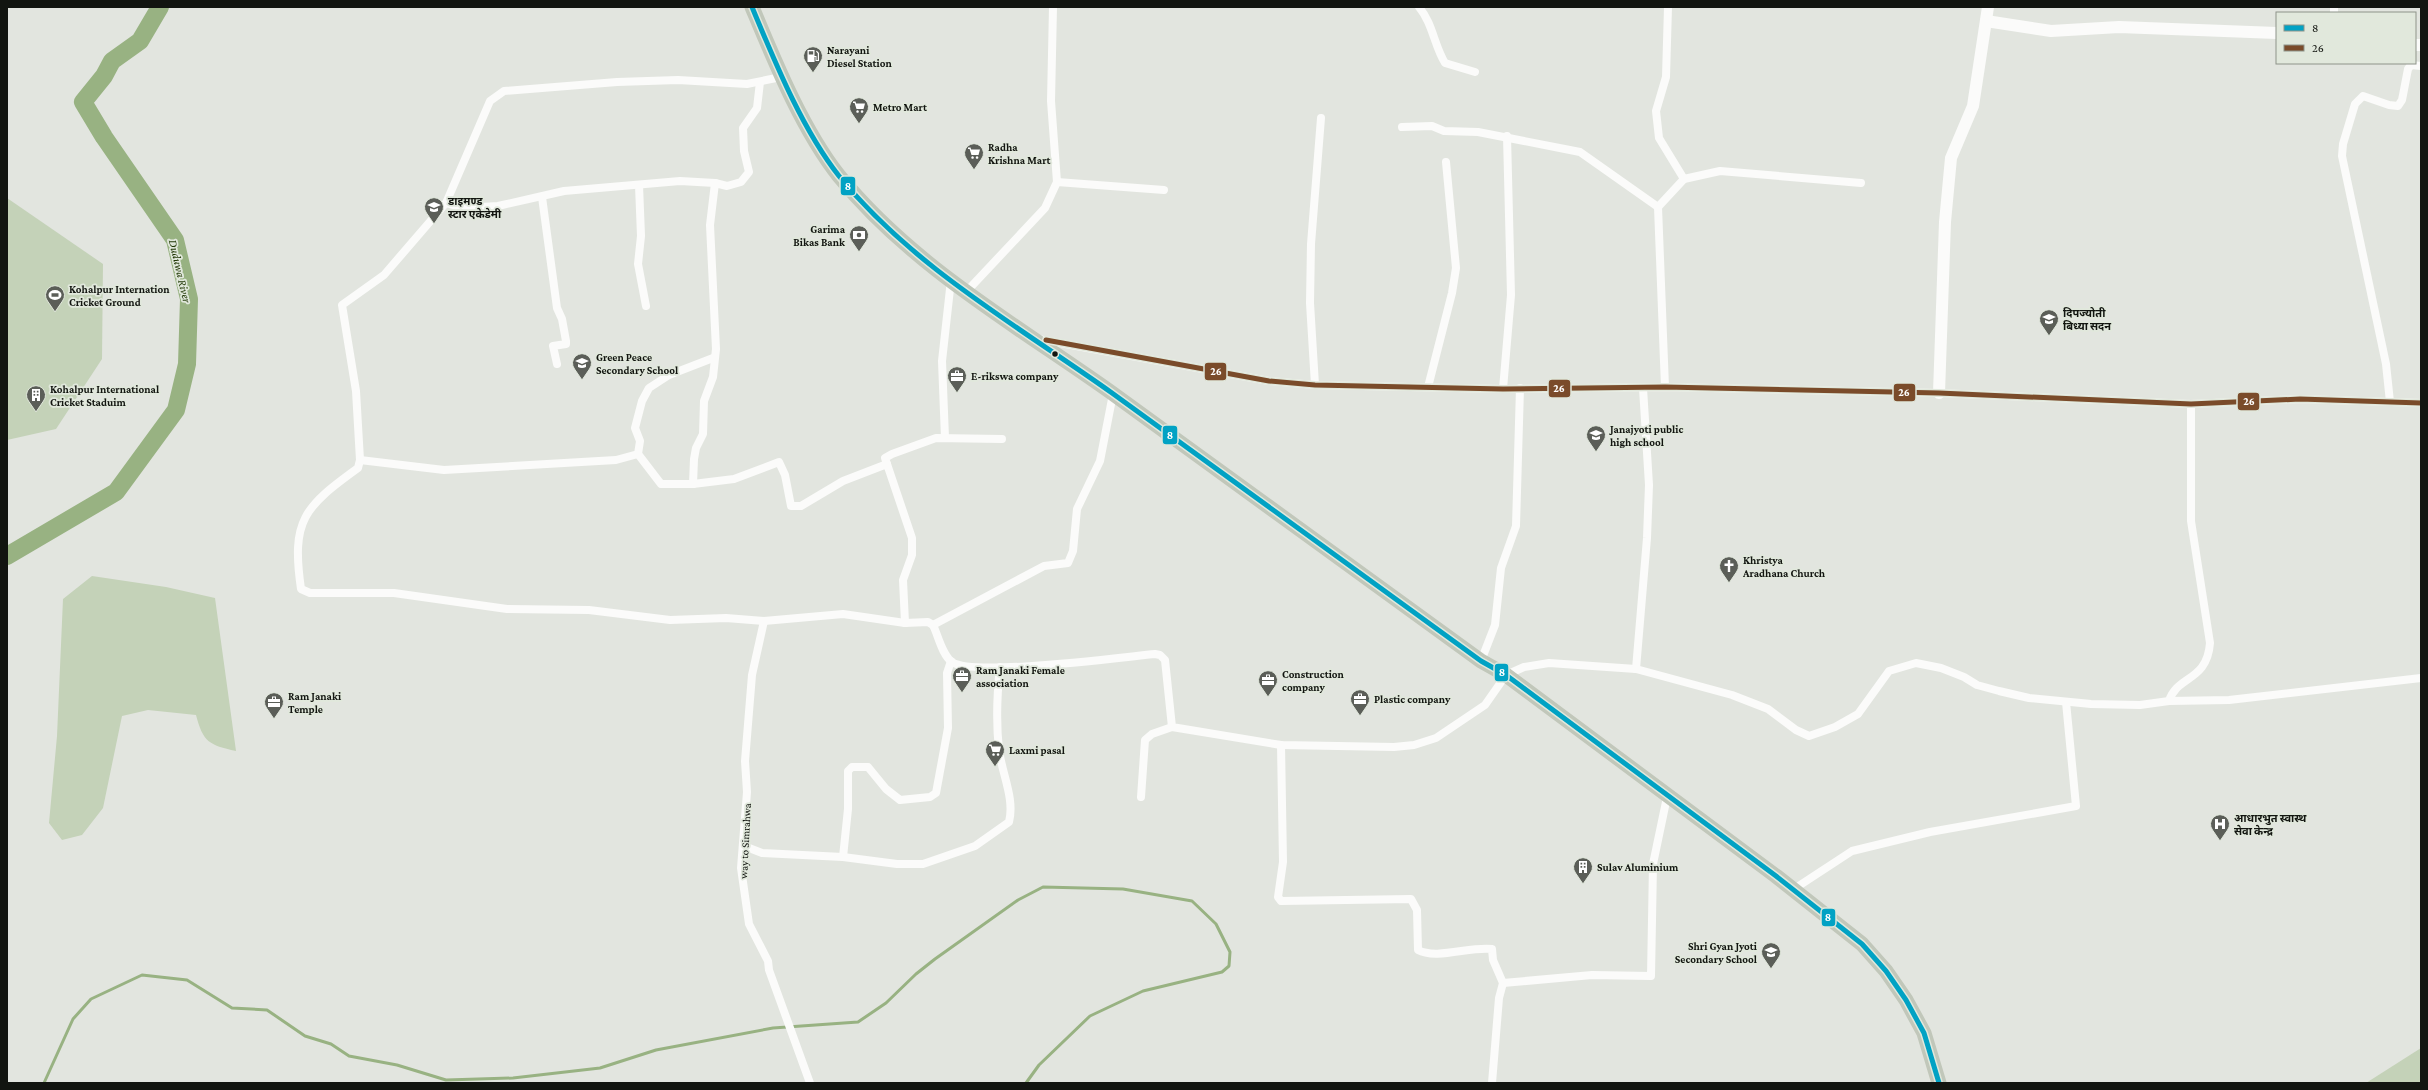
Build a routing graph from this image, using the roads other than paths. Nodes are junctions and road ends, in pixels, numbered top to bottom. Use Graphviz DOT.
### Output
graph roads {
  1 [pos="752,7"];
  2 [pos="1053,7"];
  3 [pos="1419,7"];
  4 [pos="1668,7"];
  5 [pos="1988,7"];
  6 [pos="1986,21"];
  7 [pos="2276,33"];
  8 [pos="2421,66"];
  9 [pos="1475,72"];
  10 [pos="782,77"];
  11 [pos="760,82"];
  12 [pos="1321,118"];
  13 [pos="1402,127"];
  14 [pos="1507,136"];
  15 [pos="1446,162"];
  16 [pos="1684,179"];
  17 [pos="715,182"];
  18 [pos="1057,182"];
  19 [pos="1860,183"];
  20 [pos="639,185"];
  21 [pos="1164,190"];
  22 [pos="542,198"];
  23 [pos="446,203"];
  24 [pos="1658,207"];
  25 [pos="951,280"];
  26 [pos="967,291"];
  27 [pos="646,306"];
  28 [pos="1034,338"];
  29 [pos="714,358"];
  30 [pos="557,364"];
  31 [pos="1315,385"];
  32 [pos="1665,386"];
  33 [pos="1428,387"];
  34 [pos="1503,388"];
  35 [pos="1520,388"];
  36 [pos="1643,388"];
  37 [pos="1939,393"];
  38 [pos="1113,394"];
  39 [pos="2390,402"];
  40 [pos="2421,403"];
  41 [pos="2191,404"];
  42 [pos="945,438"];
  43 [pos="1002,439"];
  44 [pos="638,454"];
  45 [pos="360,460"];
  46 [pos="886,464"];
  47 [pos="694,484"];
  48 [pos="764,622"];
  49 [pos="906,623"];
  50 [pos="933,625"];
  51 [pos="951,661"];
  52 [pos="1481,661"];
  53 [pos="1000,667"];
  54 [pos="1636,669"];
  55 [pos="1506,675"];
  56 [pos="2421,678"];
  57 [pos="2170,701"];
  58 [pos="2066,702"];
  59 [pos="1172,727"];
  60 [pos="1281,745"];
  61 [pos="1141,797"];
  62 [pos="1667,797"];
  63 [pos="744,846"];
  64 [pos="843,857"];
  65 [pos="1794,889"];
  66 [pos="1503,983"];
  67 [pos="810,1083"];
  68 [pos="1492,1083"];
  69 [pos="1939,1083"];
  1 -- 10 [label="highway"];
  2 -- 18 [label="street"];
  3 -- 9 [label="street"];
  4 -- 16 [label="street"];
  5 -- 6 [label="street"];
  6 -- 7 [label="street"];
  6 -- 37 [label="street"];
  8 -- 39 [label="street"];
  10 -- 11 [label="street"];
  10 -- 25 [label="highway"];
  11 -- 17 [label="street"];
  11 -- 23 [label="street"];
  12 -- 31 [label="street"];
  13 -- 14 [label="street"];
  14 -- 24 [label="street"];
  14 -- 34 [label="street"];
  15 -- 33 [label="street"];
  16 -- 19 [label="street"];
  16 -- 24 [label="street"];
  17 -- 20 [label="street"];
  17 -- 29 [label="street"];
  18 -- 21 [label="street"];
  18 -- 26 [label="street"];
  20 -- 22 [label="street"];
  20 -- 27 [label="street"];
  22 -- 23 [label="street"];
  22 -- 30 [label="street"];
  23 -- 45 [label="street"];
  24 -- 32 [label="street"];
  25 -- 26 [label="highway"];
  25 -- 42 [label="street"];
  26 -- 28 [label="highway"];
  28 -- 31 [label="street"];
  28 -- 38 [label="highway"];
  29 -- 44 [label="street"];
  29 -- 47 [label="street"];
  31 -- 33 [label="street"];
  32 -- 36 [label="street"];
  32 -- 37 [label="street"];
  33 -- 34 [label="street"];
  34 -- 35 [label="street"];
  35 -- 36 [label="street"];
  35 -- 52 [label="street"];
  36 -- 54 [label="street"];
  37 -- 41 [label="street"];
  38 -- 50 [label="street"];
  38 -- 52 [label="highway"];
  39 -- 40 [label="street"];
  39 -- 41 [label="street"];
  41 -- 57 [label="street"];
  42 -- 43 [label="street"];
  42 -- 46 [label="street"];
  44 -- 45 [label="street"];
  44 -- 47 [label="street"];
  45 -- 48 [label="street"];
  46 -- 47 [label="street"];
  46 -- 49 [label="street"];
  48 -- 49 [label="street"];
  48 -- 63 [label="street, way to Simrahwa"];
  49 -- 50 [label="street"];
  50 -- 51 [label="street"];
  51 -- 53 [label="street"];
  51 -- 64 [label="street"];
  52 -- 55 [label="highway"];
  53 -- 59 [label="street"];
  53 -- 64 [label="street"];
  54 -- 55 [label="street"];
  54 -- 58 [label="street"];
  55 -- 60 [label="street"];
  55 -- 62 [label="highway"];
  56 -- 57 [label="street"];
  57 -- 58 [label="street"];
  58 -- 65 [label="street"];
  59 -- 60 [label="street"];
  59 -- 61 [label="street"];
  60 -- 66 [label="street"];
  62 -- 65 [label="highway"];
  62 -- 66 [label="street"];
  63 -- 64 [label="street"];
  63 -- 67 [label="street, way to Simrahwa"];
  65 -- 69 [label="highway"];
  66 -- 68 [label="street"];
}
